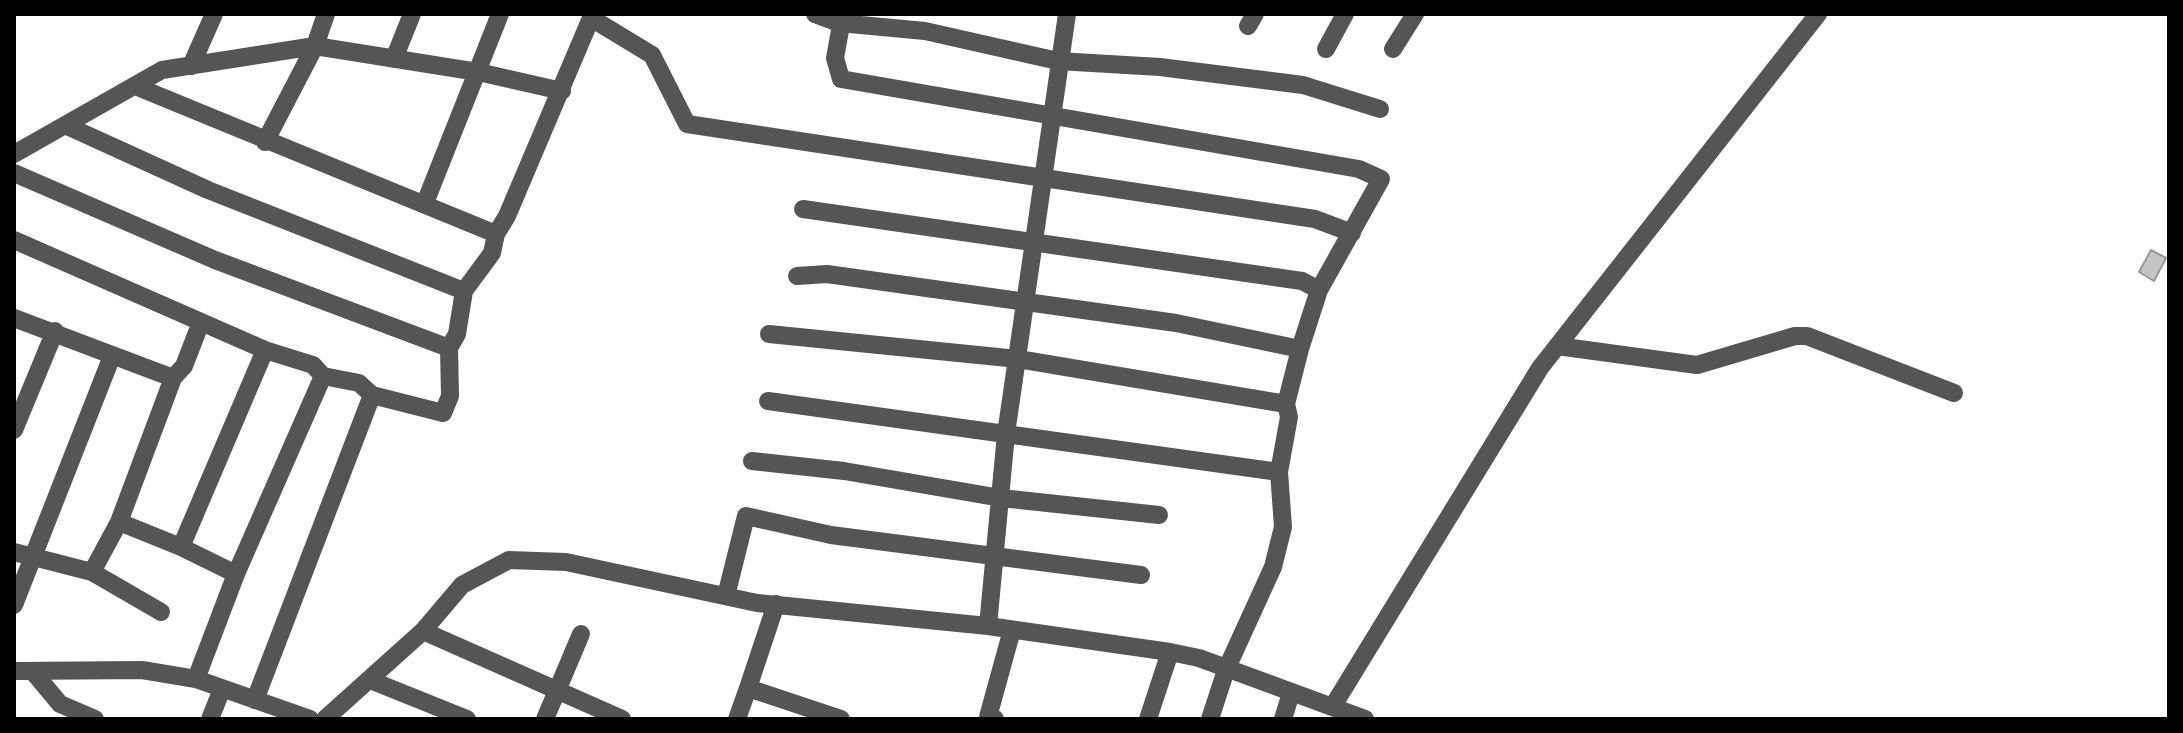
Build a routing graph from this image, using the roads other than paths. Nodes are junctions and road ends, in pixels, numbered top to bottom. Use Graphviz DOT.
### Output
graph roads {
  1 [pos="214,14"];
  2 [pos="326,14"];
  3 [pos="412,14"];
  4 [pos="500,14"];
  5 [pos="815,14"];
  6 [pos="1067,14"];
  7 [pos="1345,14"];
  8 [pos="1415,14"];
  9 [pos="1818,14"];
  10 [pos="583,16"];
  11 [pos="841,18"];
  12 [pos="315,46"];
  13 [pos="1326,49"];
  14 [pos="1393,49"];
  15 [pos="394,59"];
  16 [pos="1058,61"];
  17 [pos="191,66"];
  18 [pos="478,72"];
  19 [pos="135,86"];
  20 [pos="562,91"];
  21 [pos="1380,109"];
  22 [pos="1051,114"];
  23 [pos="65,125"];
  24 [pos="265,142"];
  25 [pos="14,154"];
  26 [pos="14,173"];
  27 [pos="1041,178"];
  28 [pos="425,203"];
  29 [pos="803,209"];
  30 [pos="1352,233"];
  31 [pos="496,234"];
  32 [pos="14,240"];
  33 [pos="1034,241"];
  34 [pos="797,276"];
  35 [pos="1319,290"];
  36 [pos="464,291"];
  37 [pos="1025,302"];
  38 [pos="14,318"];
  39 [pos="201,322"];
  40 [pos="55,331"];
  41 [pos="769,334"];
  42 [pos="1557,346"];
  43 [pos="449,348"];
  44 [pos="1300,349"];
  45 [pos="265,350"];
  46 [pos="112,356"];
  47 [pos="1018,359"];
  48 [pos="323,376"];
  49 [pos="173,378"];
  50 [pos="1954,393"];
  51 [pos="372,395"];
  52 [pos="768,401"];
  53 [pos="1286,404"];
  54 [pos="14,430"];
  55 [pos="1006,434"];
  56 [pos="752,461"];
  57 [pos="1279,472"];
  58 [pos="1001,498"];
  59 [pos="1159,515"];
  60 [pos="119,522"];
  61 [pos="181,547"];
  62 [pos="14,552"];
  63 [pos="996,555"];
  64 [pos="34,558"];
  65 [pos="92,572"];
  66 [pos="236,574"];
  67 [pos="1141,575"];
  68 [pos="726,596"];
  69 [pos="776,604"];
  70 [pos="14,605"];
  71 [pos="161,612"];
  72 [pos="988,626"];
  73 [pos="1012,630"];
  74 [pos="423,631"];
  75 [pos="581,634"];
  76 [pos="1170,652"];
  77 [pos="1226,670"];
  78 [pos="14,671"];
  79 [pos="35,674"];
  80 [pos="196,679"];
  81 [pos="370,680"];
  82 [pos="748,688"];
  83 [pos="222,689"];
  84 [pos="556,692"];
  85 [pos="1291,693"];
  86 [pos="255,700"];
  87 [pos="1333,706"];
  88 [pos="1355,717"];
  89 [pos="990,718"];
  90 [pos="95,719"];
  91 [pos="210,719"];
  92 [pos="310,719"];
  93 [pos="325,719"];
  94 [pos="467,719"];
  95 [pos="545,719"];
  96 [pos="622,719"];
  97 [pos="737,719"];
  98 [pos="841,719"];
  99 [pos="1148,719"];
  100 [pos="1210,719"];
  101 [pos="1283,719"];
  1 -- 17 [label="street"];
  2 -- 12 [label="street"];
  3 -- 15 [label="street"];
  4 -- 18 [label="street"];
  5 -- 11 [label="street"];
  6 -- 16 [label="street"];
  7 -- 13 [label="street"];
  8 -- 14 [label="street"];
  9 -- 42 [label="street"];
  10 -- 20 [label="street"];
  10 -- 27 [label="street"];
  11 -- 16 [label="street"];
  11 -- 22 [label="street"];
  12 -- 15 [label="street"];
  12 -- 17 [label="street"];
  12 -- 24 [label="street"];
  15 -- 18 [label="street"];
  16 -- 21 [label="street"];
  16 -- 22 [label="street"];
  17 -- 19 [label="street"];
  18 -- 20 [label="street"];
  18 -- 28 [label="street"];
  19 -- 23 [label="street"];
  19 -- 24 [label="street"];
  20 -- 31 [label="street"];
  22 -- 27 [label="street"];
  22 -- 30 [label="street"];
  23 -- 25 [label="street"];
  23 -- 36 [label="street"];
  24 -- 28 [label="street"];
  26 -- 43 [label="street"];
  27 -- 30 [label="street"];
  27 -- 33 [label="street"];
  28 -- 31 [label="street"];
  29 -- 33 [label="street"];
  30 -- 35 [label="street"];
  31 -- 36 [label="street"];
  32 -- 39 [label="street"];
  33 -- 35 [label="street"];
  33 -- 37 [label="street"];
  34 -- 37 [label="street"];
  35 -- 44 [label="street"];
  36 -- 43 [label="street"];
  37 -- 44 [label="street"];
  37 -- 47 [label="street"];
  38 -- 40 [label="street"];
  39 -- 45 [label="street"];
  39 -- 49 [label="street"];
  40 -- 46 [label="street"];
  40 -- 54 [label="street"];
  41 -- 47 [label="street"];
  42 -- 50 [label="street"];
  42 -- 87 [label="street"];
  43 -- 51 [label="street"];
  44 -- 53 [label="street"];
  45 -- 48 [label="street"];
  45 -- 61 [label="street"];
  46 -- 49 [label="street"];
  46 -- 64 [label="street"];
  47 -- 53 [label="street"];
  47 -- 55 [label="street"];
  48 -- 51 [label="street"];
  48 -- 66 [label="street"];
  49 -- 60 [label="street"];
  51 -- 86 [label="street"];
  52 -- 55 [label="street"];
  53 -- 57 [label="street"];
  55 -- 57 [label="street"];
  55 -- 58 [label="street"];
  56 -- 58 [label="street"];
  57 -- 77 [label="street"];
  58 -- 59 [label="street"];
  58 -- 63 [label="street"];
  60 -- 61 [label="street"];
  60 -- 65 [label="street"];
  61 -- 66 [label="street"];
  62 -- 64 [label="street"];
  63 -- 67 [label="street"];
  63 -- 68 [label="street"];
  63 -- 72 [label="street"];
  64 -- 65 [label="street"];
  64 -- 70 [label="street"];
  65 -- 71 [label="street"];
  66 -- 80 [label="street"];
  68 -- 69 [label="street"];
  68 -- 74 [label="street"];
  69 -- 72 [label="street"];
  69 -- 82 [label="street"];
  72 -- 73 [label="street"];
  73 -- 76 [label="street"];
  73 -- 89 [label="street"];
  74 -- 81 [label="street"];
  74 -- 84 [label="street"];
  75 -- 84 [label="street"];
  76 -- 77 [label="street"];
  76 -- 99 [label="street"];
  77 -- 85 [label="street"];
  77 -- 100 [label="street"];
  78 -- 79 [label="street"];
  79 -- 80 [label="street"];
  79 -- 90 [label="street"];
  80 -- 83 [label="street"];
  81 -- 93 [label="street"];
  81 -- 94 [label="street"];
  82 -- 97 [label="street"];
  82 -- 98 [label="street"];
  83 -- 86 [label="street"];
  83 -- 91 [label="street"];
  84 -- 95 [label="street"];
  84 -- 96 [label="street"];
  85 -- 87 [label="street"];
  85 -- 101 [label="street"];
  86 -- 92 [label="street"];
  87 -- 88 [label="street"];
}
